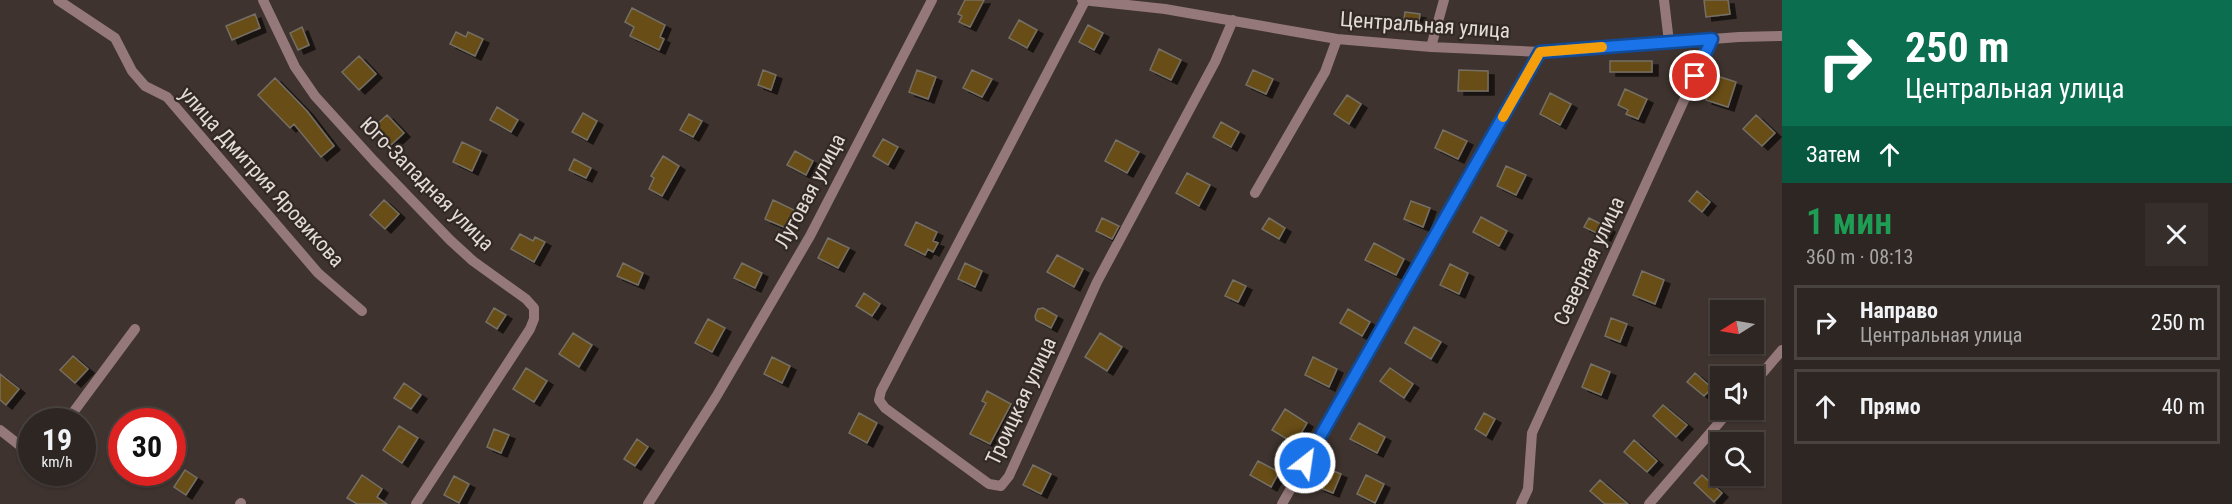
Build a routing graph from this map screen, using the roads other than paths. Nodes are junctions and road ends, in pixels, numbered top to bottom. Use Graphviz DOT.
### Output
graph roads {
  1 [pos="58,0"];
  2 [pos="263,0"];
  3 [pos="932,0"];
  4 [pos="1083,0"];
  5 [pos="1444,0"];
  6 [pos="1664,0"];
  7 [pos="1166,4"];
  8 [pos="1233,20"];
  9 [pos="1782,36"];
  10 [pos="1337,39"];
  11 [pos="1712,39"];
  12 [pos="1669,42"];
  13 [pos="1431,47"];
  14 [pos="1540,52"];
  15 [pos="1255,193"];
  16 [pos="362,311"];
  17 [pos="135,329"];
  18 [pos="1782,350"];
  19 [pos="1764,371"];
  20 [pos="76,408"];
  21 [pos="1721,420"];
  22 [pos="0,430"];
  23 [pos="18,444"];
  24 [pos="416,504"];
  25 [pos="648,504"];
  26 [pos="1282,504"];
  27 [pos="1521,504"];
  28 [pos="1649,504"];
  1 -- 16 [label="street, улица Дмитрия Яровикова"];
  2 -- 24 [label="street, Юго-Западная улица"];
  3 -- 25 [label="street, Луговая улица"];
  4 -- 7 [label="street, Центральная улица"];
  4 -- 8 [label="street, Троицкая улица"];
  5 -- 13 [label="street"];
  6 -- 12 [label="street"];
  7 -- 8 [label="street, Центральная улица"];
  8 -- 10 [label="street, Центральная улица"];
  9 -- 11 [label="street, Центральная улица"];
  10 -- 13 [label="street, Центральная улица"];
  10 -- 15 [label="street"];
  11 -- 12 [label="street, Центральная улица"];
  11 -- 27 [label="street, Северная улица"];
  12 -- 14 [label="street, Центральная улица"];
  13 -- 14 [label="street, Центральная улица"];
  14 -- 26 [label="street"];
  17 -- 20 [label="street"];
  18 -- 19 [label="street"];
  21 -- 28 [label="street"];
  22 -- 23 [label="street"];
}
